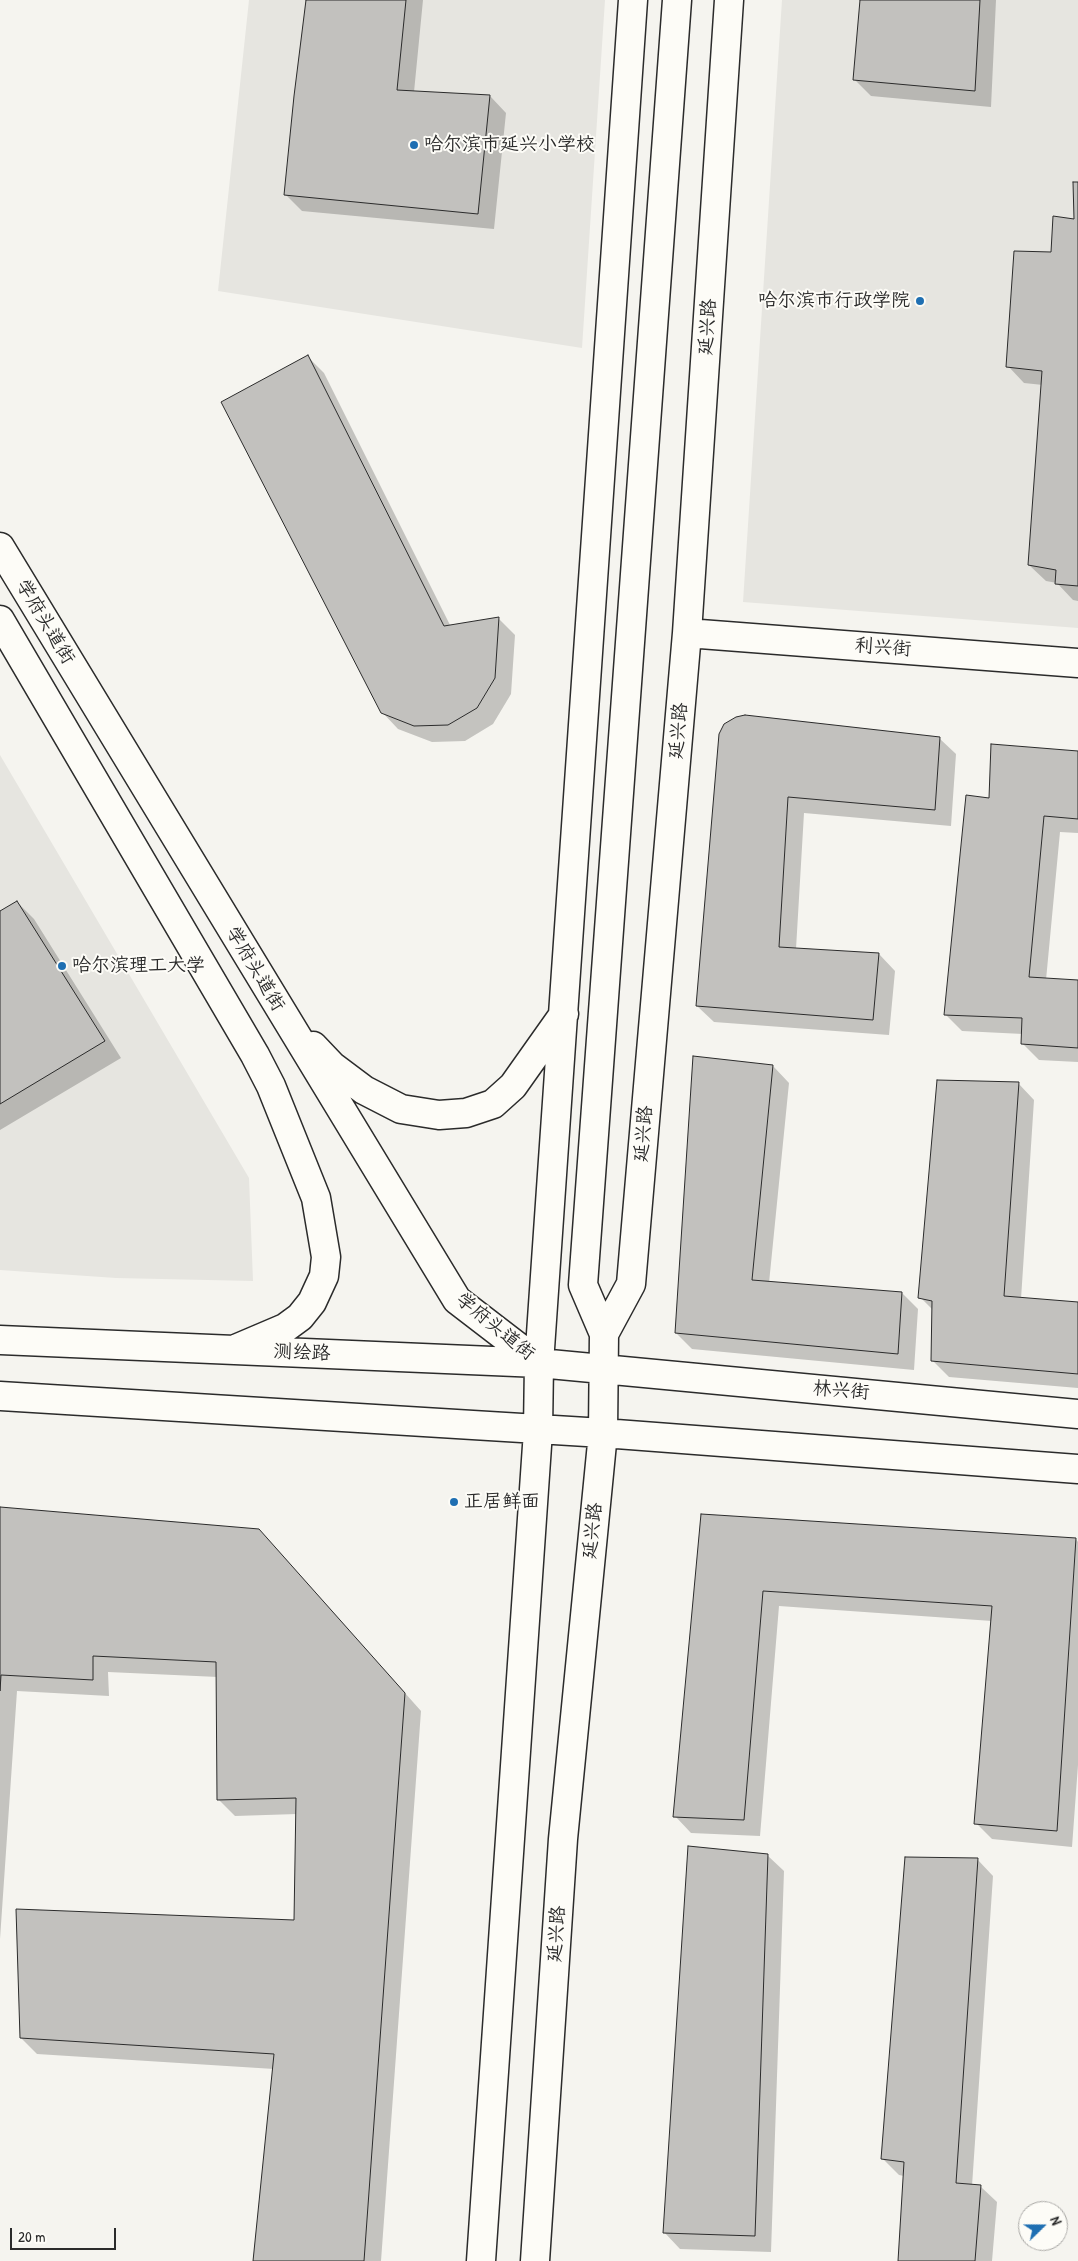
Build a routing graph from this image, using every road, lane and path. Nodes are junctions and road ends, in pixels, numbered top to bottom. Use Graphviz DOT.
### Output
graph roads {
  1 [pos="633,0"];
  2 [pos="677,0"];
  3 [pos="729,0"];
  4 [pos="0,548"];
  5 [pos="0,620"];
  6 [pos="687,633"];
  7 [pos="1078,663"];
  8 [pos="281,1013"];
  9 [pos="564,1014"];
  10 [pos="604,1334"];
  11 [pos="0,1340"];
  12 [pos="231,1350"];
  13 [pos="540,1363"];
  14 [pos="603,1369"];
  15 [pos="0,1396"];
  16 [pos="1078,1414"];
  17 [pos="538,1430"];
  18 [pos="603,1433"];
  19 [pos="1078,1469"];
  20 [pos="481,2261"];
  21 [pos="535,2261"];
  1 -- 9 [label="main road"];
  2 -- 10 [label="main road"];
  3 -- 6 [label="main road, 延兴路"];
  4 -- 8 [label="main road, 学府头道街"];
  5 -- 12 [label="main road, 学府头道街"];
  6 -- 7 [label="main road, 利兴街"];
  6 -- 10 [label="main road, 延兴路"];
  8 -- 9 [label="main road"];
  8 -- 13 [label="main road, 学府头道街"];
  9 -- 13 [label="main road"];
  10 -- 14 [label="main road, 延兴路"];
  11 -- 12 [label="main road, 测绘路"];
  12 -- 13 [label="main road, 测绘路"];
  13 -- 14 [label="main road, 测绘路"];
  13 -- 17 [label="main road"];
  14 -- 16 [label="main road, 林兴街"];
  14 -- 18 [label="main road, 延兴路"];
  15 -- 17 [label="main road"];
  17 -- 18 [label="main road"];
  17 -- 20 [label="main road"];
  18 -- 19 [label="main road"];
  18 -- 21 [label="main road, 延兴路"];
}
